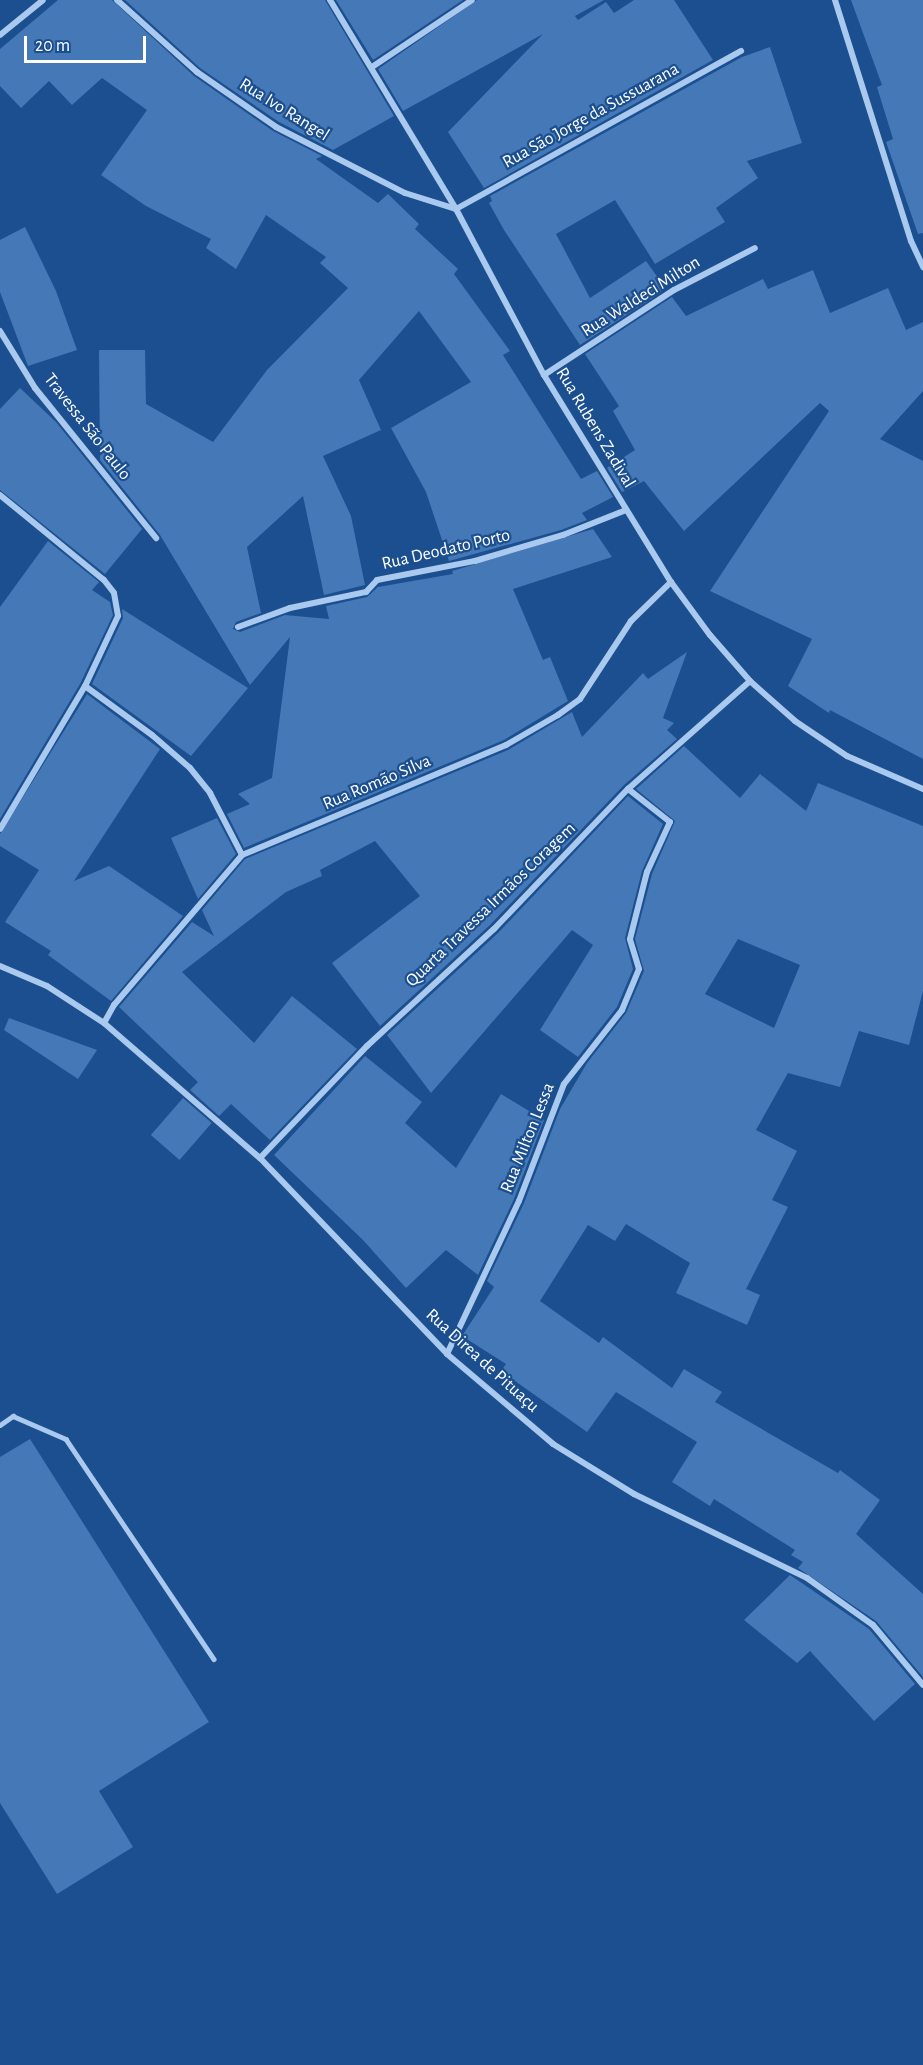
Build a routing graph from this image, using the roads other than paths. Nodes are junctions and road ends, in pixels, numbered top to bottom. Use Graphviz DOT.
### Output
graph roads {
  1 [pos="43,0"];
  2 [pos="117,0"];
  3 [pos="330,0"];
  4 [pos="472,0"];
  5 [pos="836,0"];
  6 [pos="0,35"];
  7 [pos="741,51"];
  8 [pos="372,67"];
  9 [pos="456,209"];
  10 [pos="755,248"];
  11 [pos="923,267"];
  12 [pos="0,331"];
  13 [pos="544,375"];
  14 [pos="0,495"];
  15 [pos="626,510"];
  16 [pos="156,538"];
  17 [pos="671,582"];
  18 [pos="238,627"];
  19 [pos="750,681"];
  20 [pos="85,686"];
  21 [pos="628,789"];
  22 [pos="923,789"];
  23 [pos="0,829"];
  24 [pos="242,855"];
  25 [pos="0,966"];
  26 [pos="104,1023"];
  27 [pos="260,1158"];
  28 [pos="447,1354"];
  29 [pos="0,1425"];
  30 [pos="214,1659"];
  31 [pos="923,1685"];
  1 -- 6 [label="street"];
  2 -- 9 [label="street, Rua Ivo Rangel"];
  3 -- 8 [label="street, Rua Rubens Zadival"];
  4 -- 8 [label="street"];
  5 -- 11 [label="street"];
  7 -- 9 [label="street, Rua São Jorge da Sussuarana"];
  8 -- 9 [label="street, Rua Rubens Zadival"];
  9 -- 13 [label="street, Rua Rubens Zadival"];
  10 -- 13 [label="street, Rua Waldeci Milton"];
  12 -- 16 [label="street, Travessa São Paulo"];
  13 -- 15 [label="street, Rua Rubens Zadival"];
  14 -- 20 [label="street"];
  15 -- 17 [label="street, Rua Rubens Zadival"];
  15 -- 18 [label="street, Rua Deodato Porto"];
  17 -- 19 [label="street, Rua Rubens Zadival"];
  17 -- 24 [label="street, Rua Romão Silva"];
  19 -- 21 [label="street, Quarta Travessa Irmãos Coragem"];
  19 -- 22 [label="street, Rua Rubens Zadival"];
  20 -- 23 [label="street"];
  20 -- 24 [label="street"];
  21 -- 27 [label="street, Quarta Travessa Irmãos Coragem"];
  21 -- 28 [label="street, Rua Milton Lessa"];
  24 -- 26 [label="street, Rua Romão Silva"];
  25 -- 26 [label="street, Rua Direa de Pituaçu"];
  26 -- 27 [label="street, Rua Direa de Pituaçu"];
  27 -- 28 [label="street, Rua Direa de Pituaçu"];
  28 -- 31 [label="street, Rua Direa de Pituaçu"];
  29 -- 30 [label="lane"];
}
